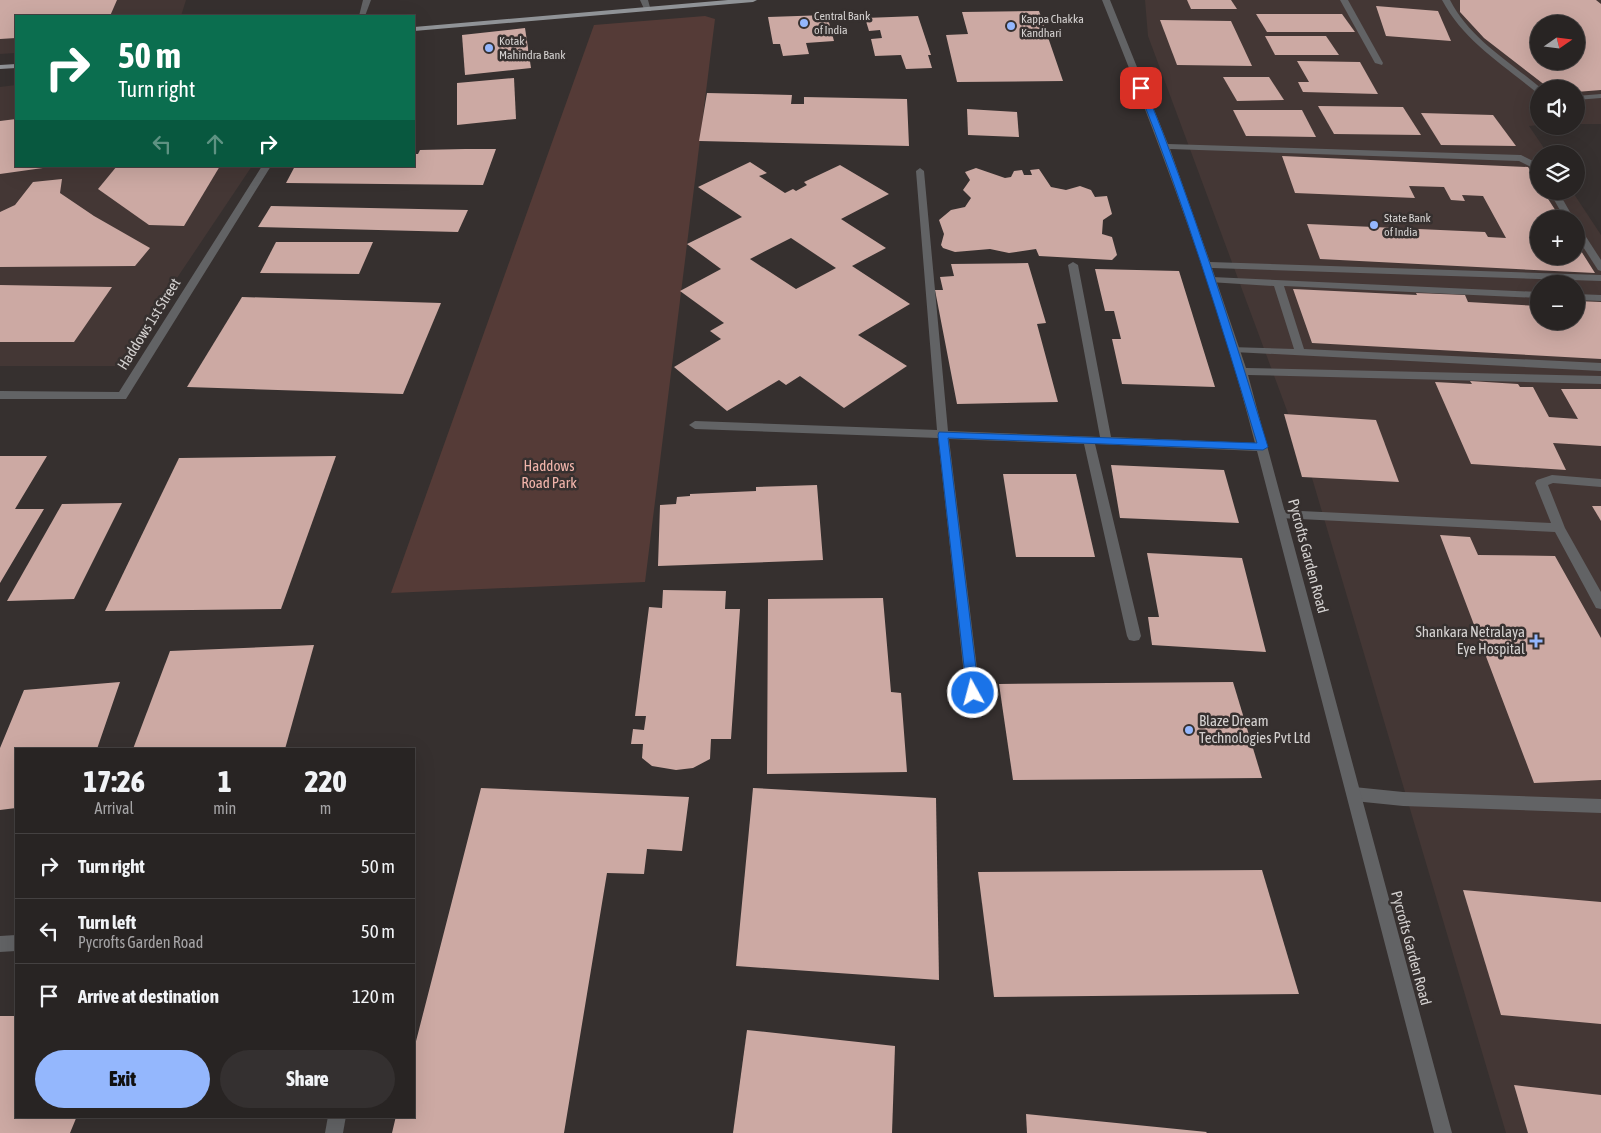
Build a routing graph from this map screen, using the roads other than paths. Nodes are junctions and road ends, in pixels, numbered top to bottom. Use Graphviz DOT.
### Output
graph roads {
  1 [pos="367,0"];
  2 [pos="644,0"];
  3 [pos="753,0"];
  4 [pos="1106,0"];
  5 [pos="1344,0"];
  6 [pos="1446,0"];
  7 [pos="648,9"];
  8 [pos="362,15"];
  9 [pos="415,29"];
  10 [pos="1379,63"];
  11 [pos="15,66"];
  12 [pos="0,67"];
  13 [pos="1530,83"];
  14 [pos="1601,96"];
  15 [pos="1585,97"];
  16 [pos="1165,146"];
  17 [pos="1530,163"];
  18 [pos="266,167"];
  19 [pos="920,170"];
  20 [pos="1585,242"];
  21 [pos="1073,265"];
  22 [pos="1206,265"];
  23 [pos="1601,268"];
  24 [pos="1601,278"];
  25 [pos="1212,280"];
  26 [pos="1278,283"];
  27 [pos="1530,295"];
  28 [pos="1585,297"];
  29 [pos="1601,298"];
  30 [pos="1234,349"];
  31 [pos="1300,352"];
  32 [pos="1601,367"];
  33 [pos="1242,371"];
  34 [pos="1601,380"];
  35 [pos="0,395"];
  36 [pos="696,425"];
  37 [pos="943,435"];
  38 [pos="1088,439"];
  39 [pos="1106,439"];
  40 [pos="1263,447"];
  41 [pos="1601,483"];
  42 [pos="1280,514"];
  43 [pos="1559,528"];
  44 [pos="1601,604"];
  45 [pos="1134,636"];
  46 [pos="973,693"];
  47 [pos="1354,794"];
  48 [pos="1601,806"];
  49 [pos="15,943"];
  50 [pos="0,944"];
  51 [pos="337,1118"];
  52 [pos="334,1133"];
  53 [pos="1443,1133"];
  1 -- 8 [label="street"];
  2 -- 7 [label="street"];
  3 -- 7 [label="main road"];
  4 -- 16 [label="street, Pycrofts Garden Road"];
  5 -- 10 [label="street"];
  6 -- 13 [label="street"];
  7 -- 9 [label="main road"];
  11 -- 12 [label="main road"];
  14 -- 15 [label="street"];
  16 -- 17 [label="street"];
  16 -- 22 [label="street, Pycrofts Garden Road"];
  18 -- 35 [label="street, Haddows 1st Street"];
  19 -- 37 [label="street"];
  20 -- 23 [label="street"];
  21 -- 39 [label="street"];
  22 -- 24 [label="street"];
  22 -- 25 [label="street, Pycrofts Garden Road"];
  25 -- 26 [label="street"];
  25 -- 30 [label="street, Pycrofts Garden Road"];
  26 -- 27 [label="street"];
  26 -- 31 [label="street"];
  28 -- 29 [label="street"];
  30 -- 31 [label="street"];
  30 -- 33 [label="street, Pycrofts Garden Road"];
  31 -- 32 [label="street"];
  33 -- 34 [label="street"];
  33 -- 40 [label="street, Pycrofts Garden Road"];
  36 -- 37 [label="street"];
  37 -- 38 [label="street"];
  37 -- 46 [label="street"];
  38 -- 39 [label="street"];
  38 -- 45 [label="street"];
  39 -- 40 [label="street"];
  40 -- 42 [label="street, Pycrofts Garden Road"];
  41 -- 43 [label="street"];
  42 -- 43 [label="street"];
  42 -- 47 [label="street, Pycrofts Garden Road"];
  43 -- 44 [label="street"];
  47 -- 48 [label="street"];
  47 -- 53 [label="street, Pycrofts Garden Road"];
  49 -- 50 [label="street"];
  51 -- 52 [label="street"];
}
